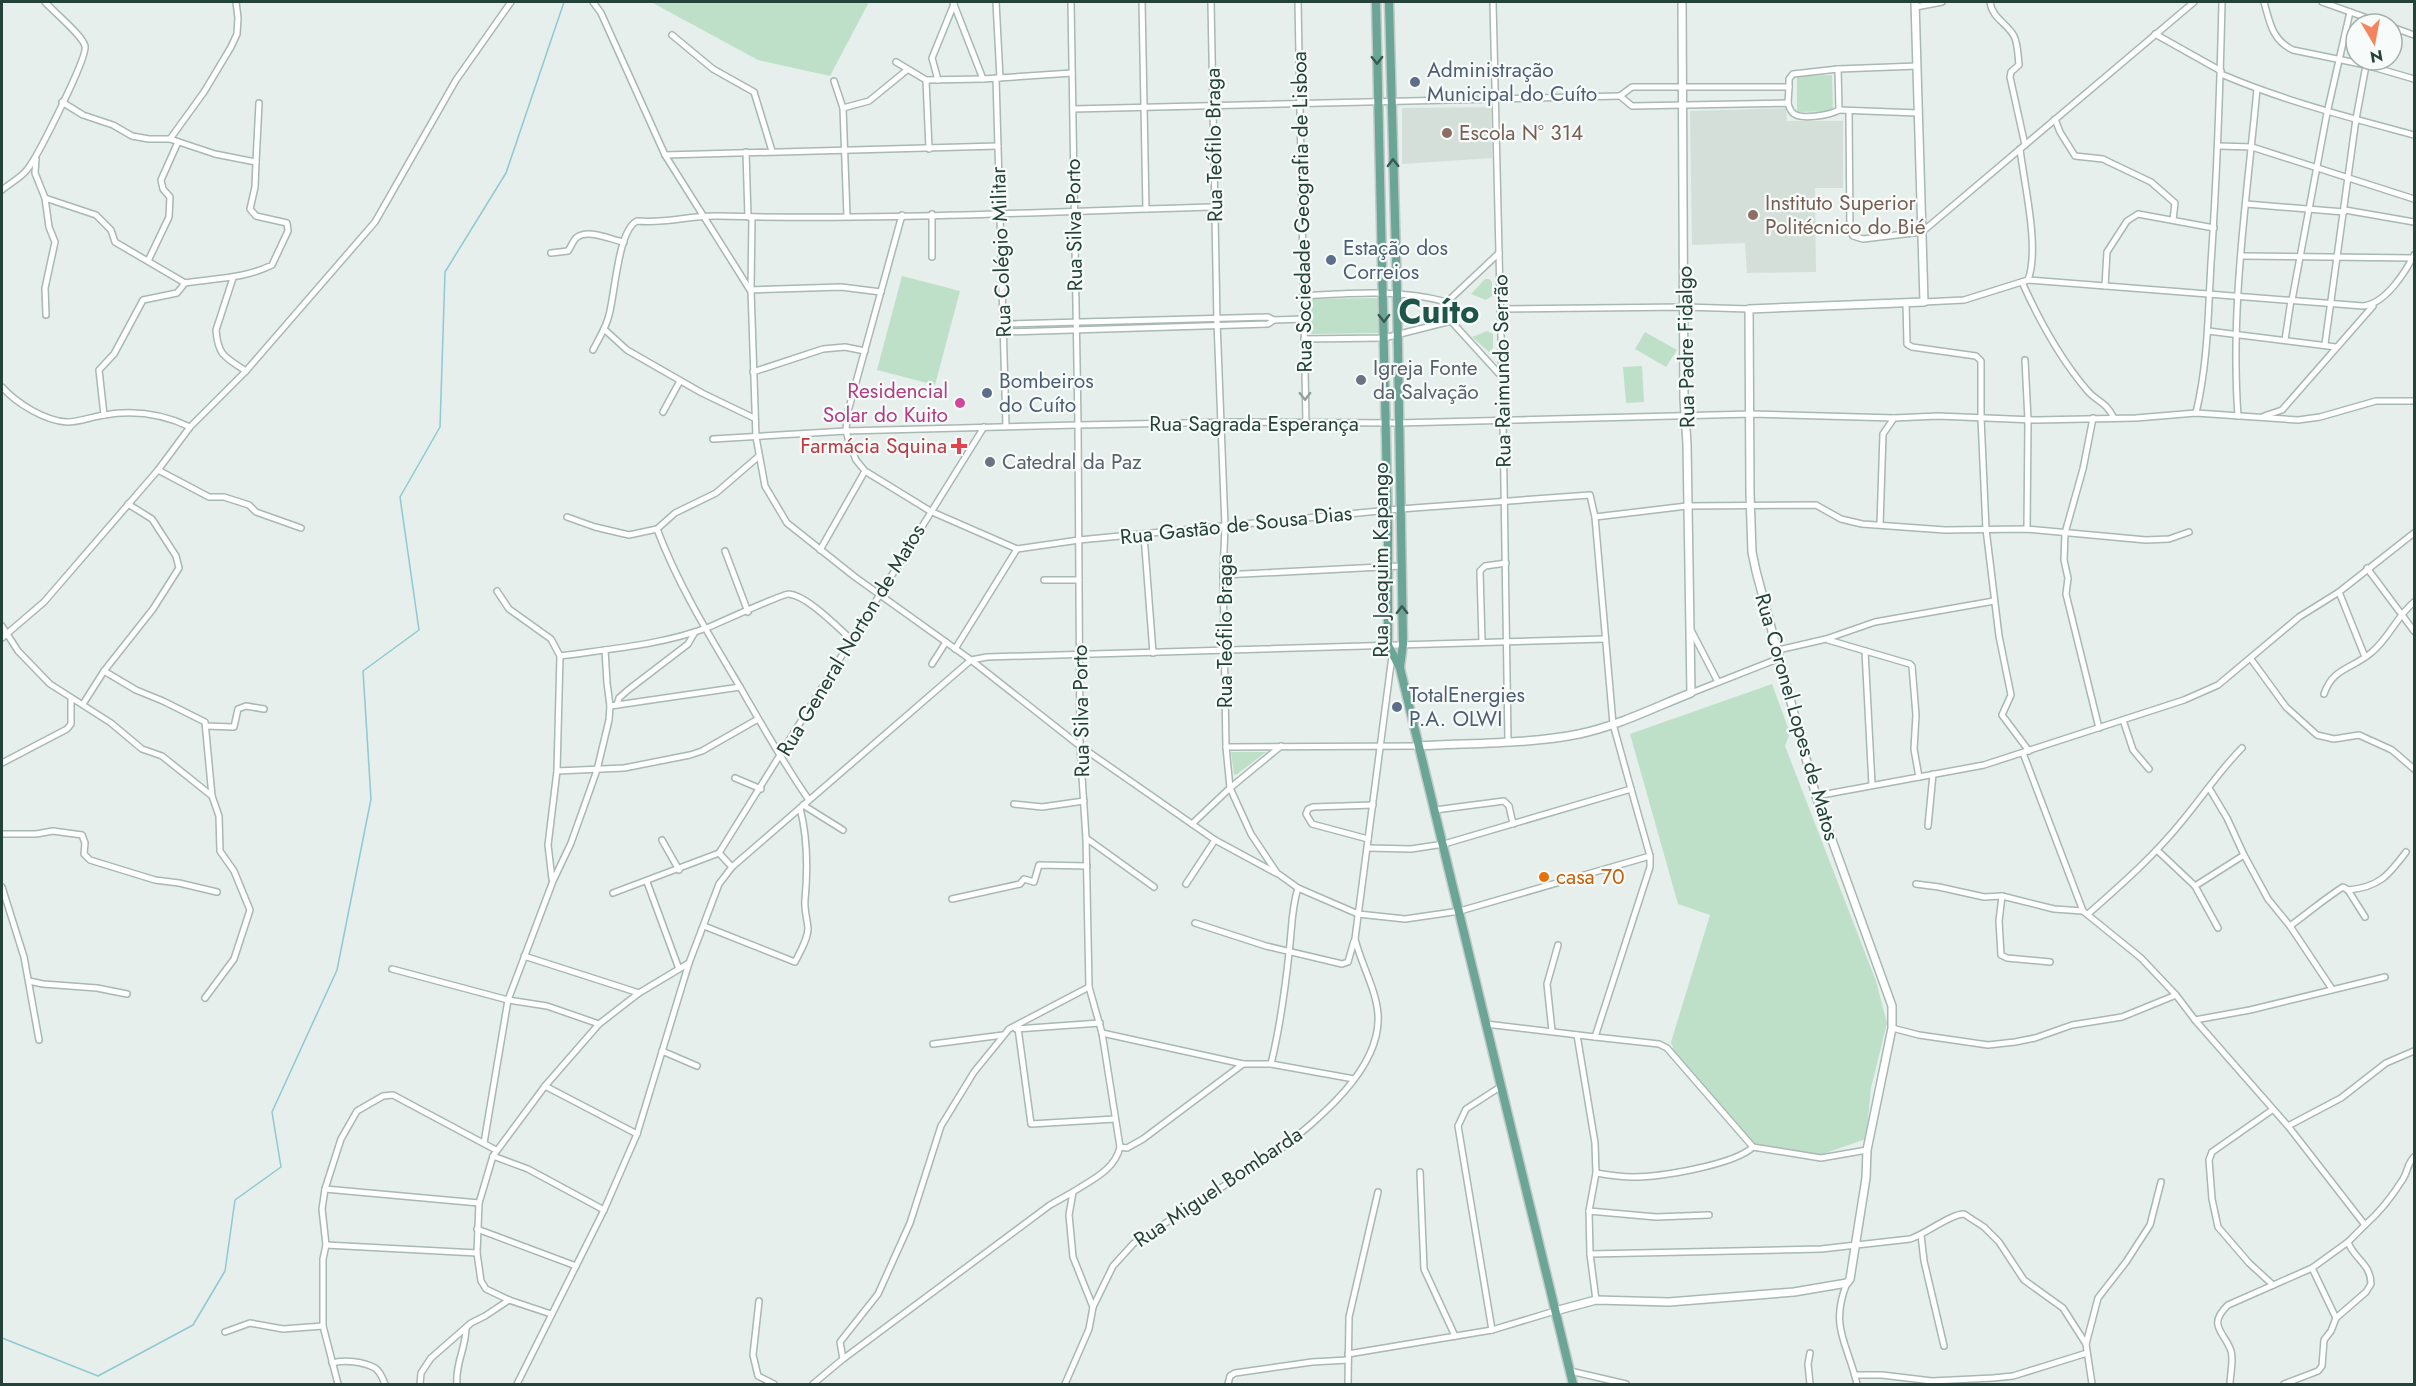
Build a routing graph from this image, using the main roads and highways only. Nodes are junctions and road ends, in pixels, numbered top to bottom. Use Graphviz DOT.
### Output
graph roads {
  1 [pos="1376,2"];
  2 [pos="1389,2"];
  3 [pos="1376,30"];
  4 [pos="1389,31"];
  5 [pos="1380,199"];
  6 [pos="1394,199"];
  7 [pos="1387,459"];
  8 [pos="1399,459"];
  9 [pos="1387,475"];
  10 [pos="1399,476"];
  11 [pos="1400,668"];
  12 [pos="1573,1384"];
  1 -- 3 [label="main road, Rua Joaquim Kapango"];
  2 -- 4 [label="main road, Rua Joaquim Kapango"];
  3 -- 4 [label="main road"];
  3 -- 5 [label="main road, Rua Joaquim Kapango, one-way"];
  6 -- 4 [label="main road, Rua Joaquim Kapango, one-way"];
  5 -- 6 [label="main road"];
  5 -- 7 [label="main road, Rua Joaquim Kapango, one-way"];
  6 -- 8 [label="main road, Rua Joaquim Kapango"];
  7 -- 8 [label="main road"];
  7 -- 9 [label="main road, Rua Joaquim Kapango"];
  8 -- 10 [label="main road, Rua Joaquim Kapango"];
  9 -- 10 [label="main road"];
  9 -- 11 [label="main road, Rua Joaquim Kapango"];
  11 -- 10 [label="main road, Rua Joaquim Kapango, one-way"];
  11 -- 12 [label="main road"];
}
